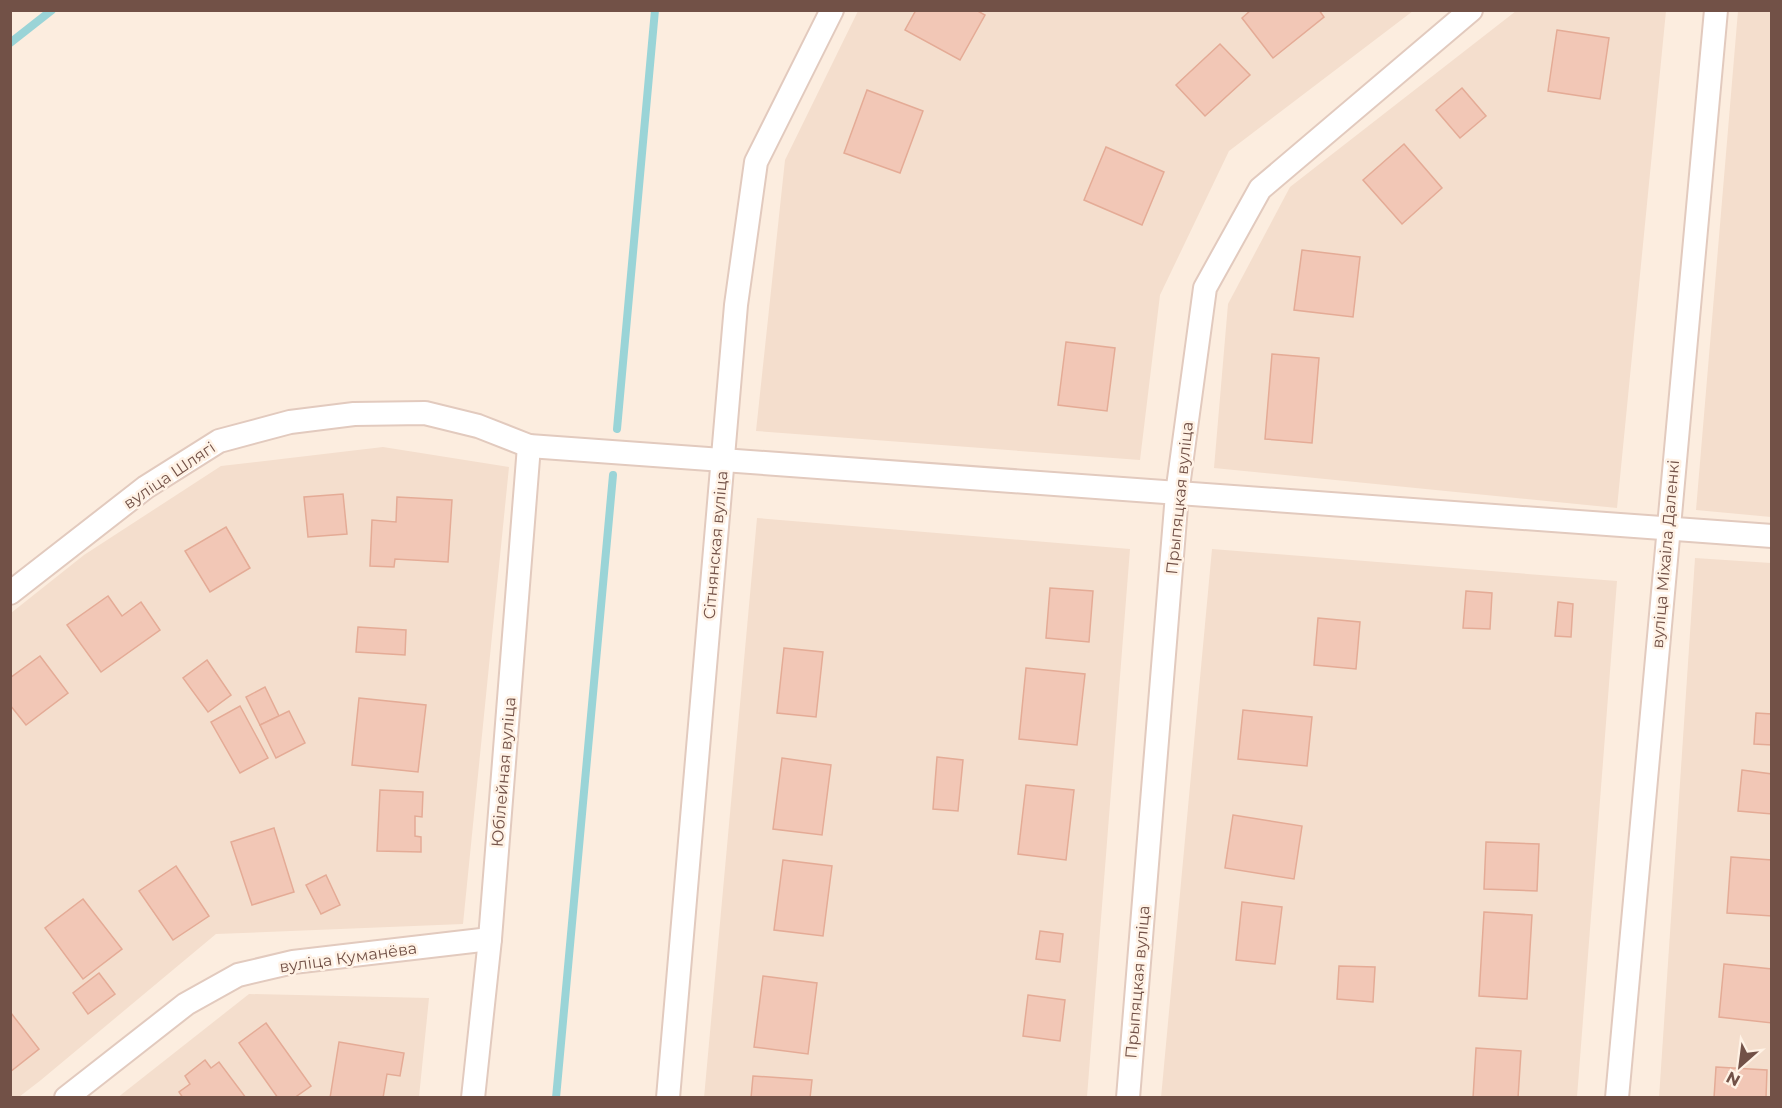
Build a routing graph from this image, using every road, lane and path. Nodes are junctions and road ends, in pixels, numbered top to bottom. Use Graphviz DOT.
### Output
graph roads {
  1 [pos="832,10"];
  2 [pos="1471,10"];
  3 [pos="1716,10"];
  4 [pos="529,446"];
  5 [pos="723,460"];
  6 [pos="1177,494"];
  7 [pos="1666,529"];
  8 [pos="1772,536"];
  9 [pos="10,593"];
  10 [pos="490,939"];
  11 [pos="66,1098"];
  12 [pos="473,1098"];
  13 [pos="668,1098"];
  14 [pos="1128,1098"];
  15 [pos="1617,1098"];
  1 -- 5 [label="street, Сітнянская вуліца"];
  2 -- 6 [label="street, Прыпяцкая вуліца"];
  3 -- 7 [label="street, вуліца Міхаіла Даленкі"];
  4 -- 5 [label="street, вуліца Шлягі"];
  4 -- 9 [label="street, вуліца Шлягі"];
  4 -- 10 [label="street, Юбілейная вуліца"];
  5 -- 6 [label="street, вуліца Шлягі"];
  5 -- 13 [label="street, Сітнянская вуліца"];
  6 -- 7 [label="street, вуліца Шлягі"];
  6 -- 14 [label="street, Прыпяцкая вуліца"];
  7 -- 8 [label="street, вуліца Шлягі"];
  7 -- 15 [label="street, вуліца Міхаіла Даленкі"];
  10 -- 11 [label="street, вуліца Куманёва"];
  10 -- 12 [label="street, Юбілейная вуліца"];
}
